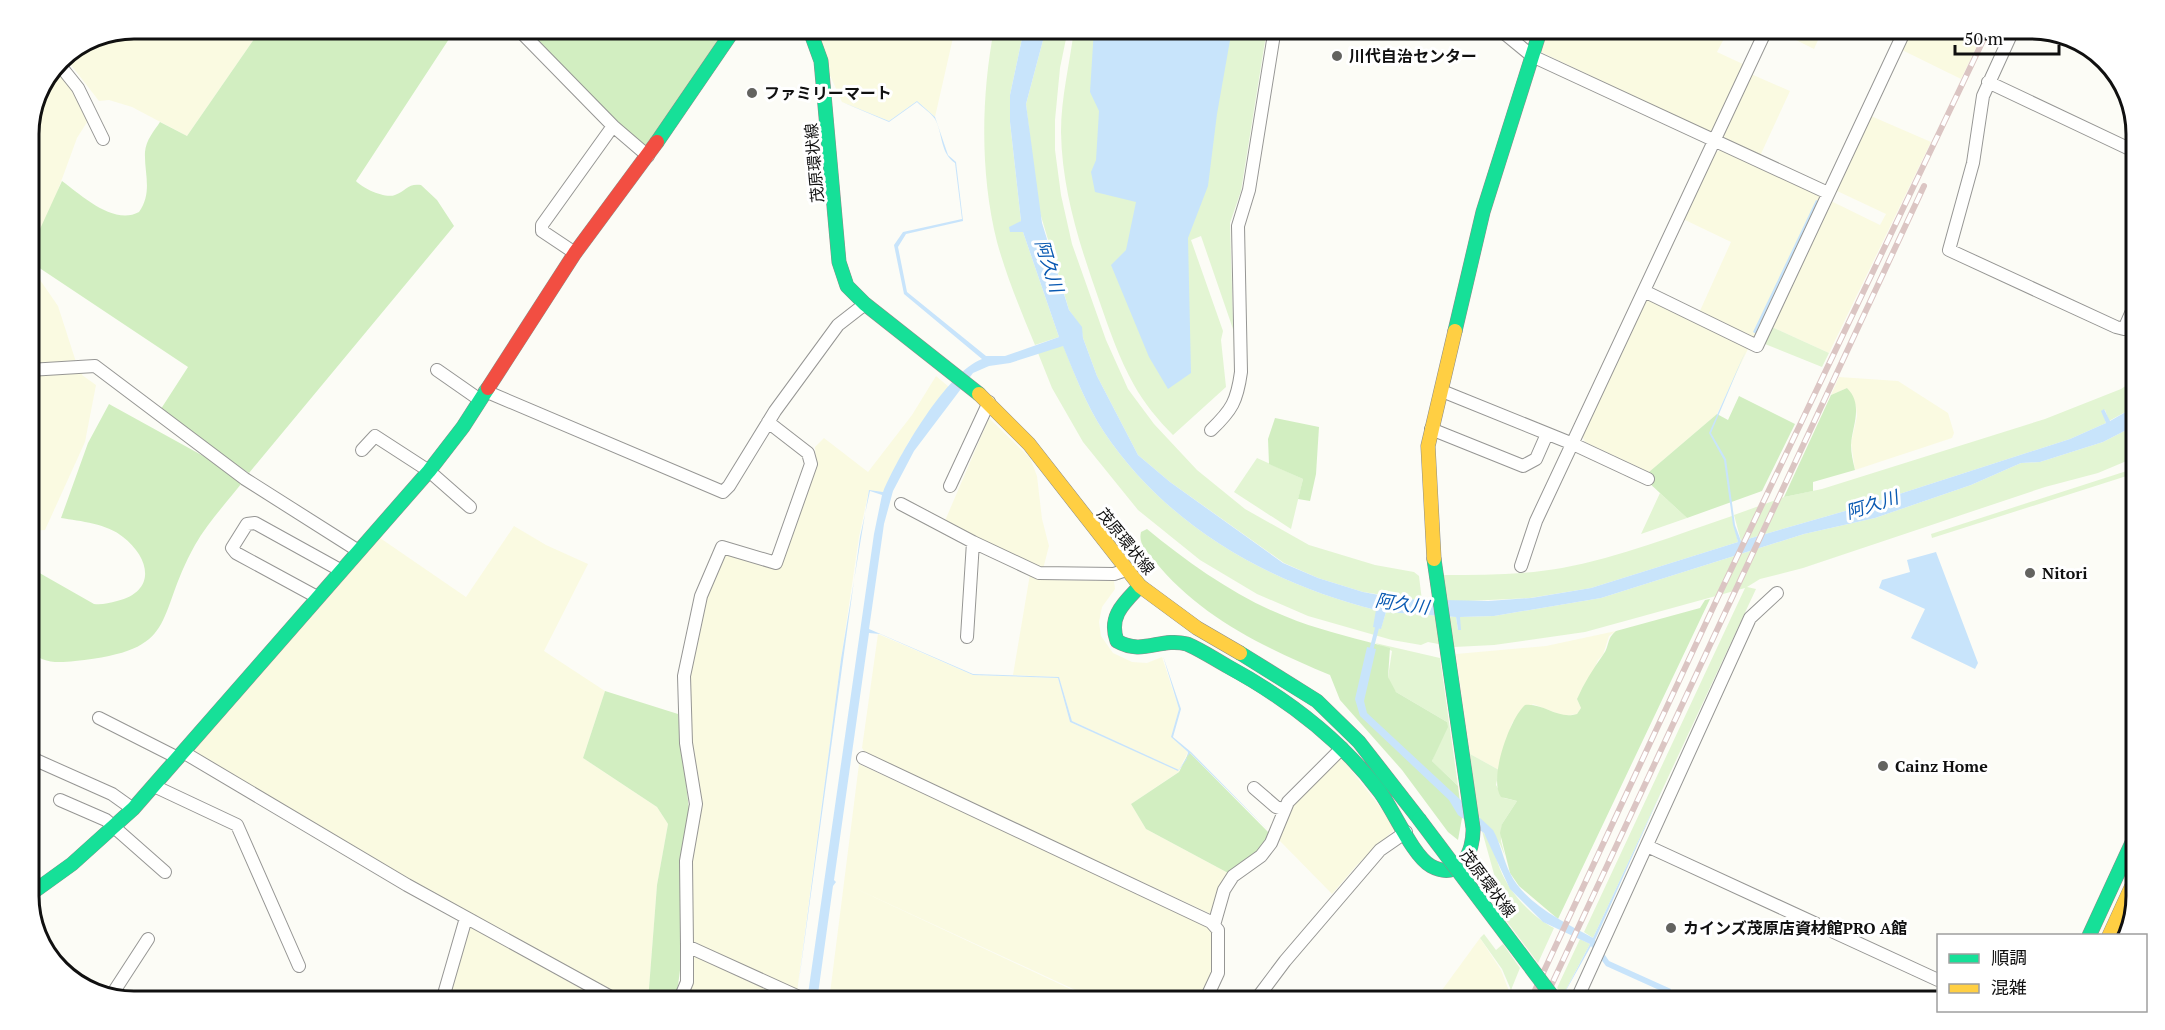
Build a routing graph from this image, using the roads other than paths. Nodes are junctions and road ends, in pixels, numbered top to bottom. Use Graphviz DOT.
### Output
graph roads {
  1 [pos="528,39"];
  2 [pos="728,39"];
  3 [pos="812,39"];
  4 [pos="1273,39"];
  5 [pos="1511,39"];
  6 [pos="1537,39"];
  7 [pos="1762,39"];
  8 [pos="1901,39"];
  9 [pos="2009,39"];
  10 [pos="1532,56"];
  11 [pos="64,70"];
  12 [pos="1989,82"];
  13 [pos="613,126"];
  14 [pos="103,139"];
  15 [pos="1714,141"];
  16 [pos="2126,147"];
  17 [pos="648,156"];
  18 [pos="1828,193"];
  19 [pos="575,253"];
  20 [pos="1644,291"];
  21 [pos="865,304"];
  22 [pos="2126,324"];
  23 [pos="39,369"];
  24 [pos="436,370"];
  25 [pos="1442,391"];
  26 [pos="483,396"];
  27 [pos="989,402"];
  28 [pos="768,422"];
  29 [pos="1431,429"];
  30 [pos="1211,430"];
  31 [pos="1548,434"];
  32 [pos="1573,444"];
  33 [pos="362,450"];
  34 [pos="429,471"];
  35 [pos="1648,479"];
  36 [pos="950,486"];
  37 [pos="901,504"];
  38 [pos="470,507"];
  39 [pos="973,542"];
  40 [pos="357,550"];
  41 [pos="1521,566"];
  42 [pos="340,570"];
  43 [pos="1126,570"];
  44 [pos="1140,586"];
  45 [pos="1777,593"];
  46 [pos="317,597"];
  47 [pos="967,637"];
  48 [pos="99,718"];
  49 [pos="1342,748"];
  50 [pos="181,755"];
  51 [pos="863,758"];
  52 [pos="39,761"];
  53 [pos="153,787"];
  54 [pos="1254,788"];
  55 [pos="60,800"];
  56 [pos="135,807"];
  57 [pos="1283,809"];
  58 [pos="114,829"];
  59 [pos="1406,832"];
  60 [pos="1647,846"];
  61 [pos="2126,856"];
  62 [pos="165,872"];
  63 [pos="39,887"];
  64 [pos="2126,900"];
  65 [pos="466,918"];
  66 [pos="1214,925"];
  67 [pos="2090,934"];
  68 [pos="2110,934"];
  69 [pos="148,939"];
  70 [pos="687,946"];
  71 [pos="299,966"];
  72 [pos="1937,980"];
  73 [pos="116,989"];
  74 [pos="445,991"];
  75 [pos="598,991"];
  76 [pos="684,991"];
  77 [pos="784,991"];
  78 [pos="1210,991"];
  79 [pos="1263,991"];
  80 [pos="1548,991"];
  81 [pos="1581,991"];
  1 -- 13 [label="street"];
  2 -- 17 [label="main road"];
  3 -- 21 [label="main road, 茂原環状線"];
  4 -- 30 [label="street"];
  5 -- 10 [label="street"];
  6 -- 10 [label="main road"];
  7 -- 15 [label="street"];
  8 -- 18 [label="street"];
  9 -- 12 [label="street"];
  10 -- 15 [label="street"];
  10 -- 25 [label="main road"];
  11 -- 14 [label="street"];
  12 -- 16 [label="street"];
  12 -- 22 [label="street"];
  13 -- 17 [label="street"];
  13 -- 19 [label="street"];
  15 -- 18 [label="street"];
  15 -- 20 [label="street"];
  17 -- 19 [label="main road"];
  18 -- 20 [label="street"];
  19 -- 26 [label="main road"];
  20 -- 32 [label="street"];
  21 -- 27 [label="main road, 茂原環状線"];
  21 -- 28 [label="street"];
  23 -- 40 [label="street"];
  24 -- 26 [label="street"];
  25 -- 29 [label="main road"];
  25 -- 31 [label="street"];
  26 -- 28 [label="street"];
  26 -- 34 [label="main road"];
  27 -- 36 [label="street"];
  27 -- 43 [label="main road, 茂原環状線"];
  28 -- 70 [label="street"];
  29 -- 31 [label="street"];
  29 -- 59 [label="main road"];
  31 -- 32 [label="street"];
  32 -- 35 [label="street"];
  32 -- 41 [label="street"];
  33 -- 34 [label="street"];
  34 -- 38 [label="street"];
  34 -- 40 [label="main road"];
  37 -- 39 [label="street"];
  39 -- 43 [label="street"];
  39 -- 47 [label="street"];
  40 -- 42 [label="main road"];
  42 -- 46 [label="main road"];
  42 -- 46 [label="street"];
  43 -- 44 [label="main road, 茂原環状線"];
  44 -- 49 [label="main road"];
  44 -- 80 [label="main road, 茂原環状線, bridge"];
  45 -- 60 [label="street"];
  46 -- 50 [label="main road"];
  48 -- 50 [label="street"];
  49 -- 57 [label="street"];
  49 -- 59 [label="main road"];
  50 -- 53 [label="main road"];
  50 -- 65 [label="street"];
  51 -- 66 [label="street"];
  52 -- 56 [label="street"];
  53 -- 56 [label="main road"];
  53 -- 71 [label="street"];
  54 -- 57 [label="street"];
  55 -- 58 [label="street"];
  56 -- 58 [label="main road"];
  57 -- 66 [label="street"];
  58 -- 62 [label="street"];
  58 -- 63 [label="main road"];
  59 -- 79 [label="street"];
  60 -- 72 [label="street"];
  60 -- 81 [label="street"];
  61 -- 67 [label="main road"];
  64 -- 68 [label="main road"];
  65 -- 74 [label="street"];
  65 -- 75 [label="street"];
  66 -- 78 [label="street"];
  69 -- 73 [label="street"];
  70 -- 76 [label="street"];
  70 -- 77 [label="street"];
}
